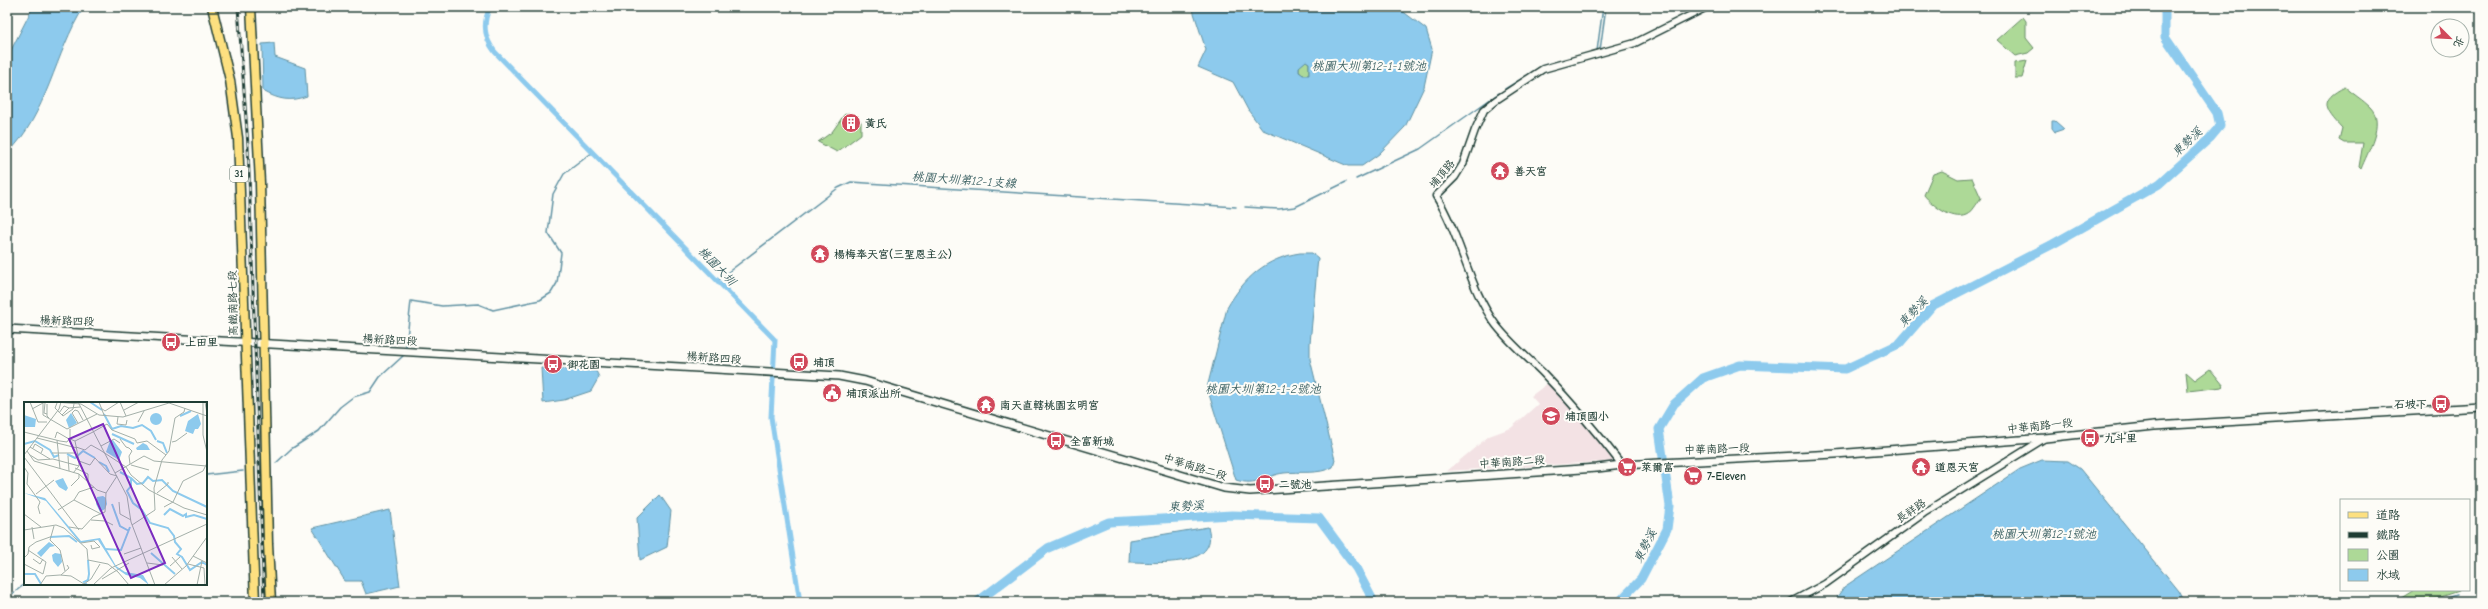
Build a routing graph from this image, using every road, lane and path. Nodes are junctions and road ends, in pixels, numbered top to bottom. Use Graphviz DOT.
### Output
graph roads {
  1 [pos="212,7"];
  2 [pos="251,7"];
  3 [pos="1706,7"];
  4 [pos="7,329"];
  5 [pos="244,343"];
  6 [pos="264,344"];
  7 [pos="775,371"];
  8 [pos="2481,407"];
  9 [pos="2045,438"];
  10 [pos="1622,464"];
  11 [pos="1640,464"];
  12 [pos="255,602"];
  13 [pos="271,602"];
  14 [pos="1791,602"];
  1 -- 5 [label="main road, 高鐵南路七段 / 31"];
  2 -- 6 [label="main road, 31"];
  3 -- 10 [label="street, 埔頂路"];
  4 -- 5 [label="main road, 楊新路四段"];
  5 -- 6 [label="main road, 楊新路四段"];
  5 -- 12 [label="main road, 高鐵南路七段 / 31"];
  6 -- 7 [label="main road, 楊新路四段"];
  6 -- 13 [label="main road, 31"];
  7 -- 10 [label="main road, 中華南路二段"];
  8 -- 9 [label="main road, 中華南路一段"];
  9 -- 11 [label="main road, 中華南路一段"];
  9 -- 14 [label="street, 長祥路"];
  10 -- 11 [label="main road, 中華南路二段"];
}
